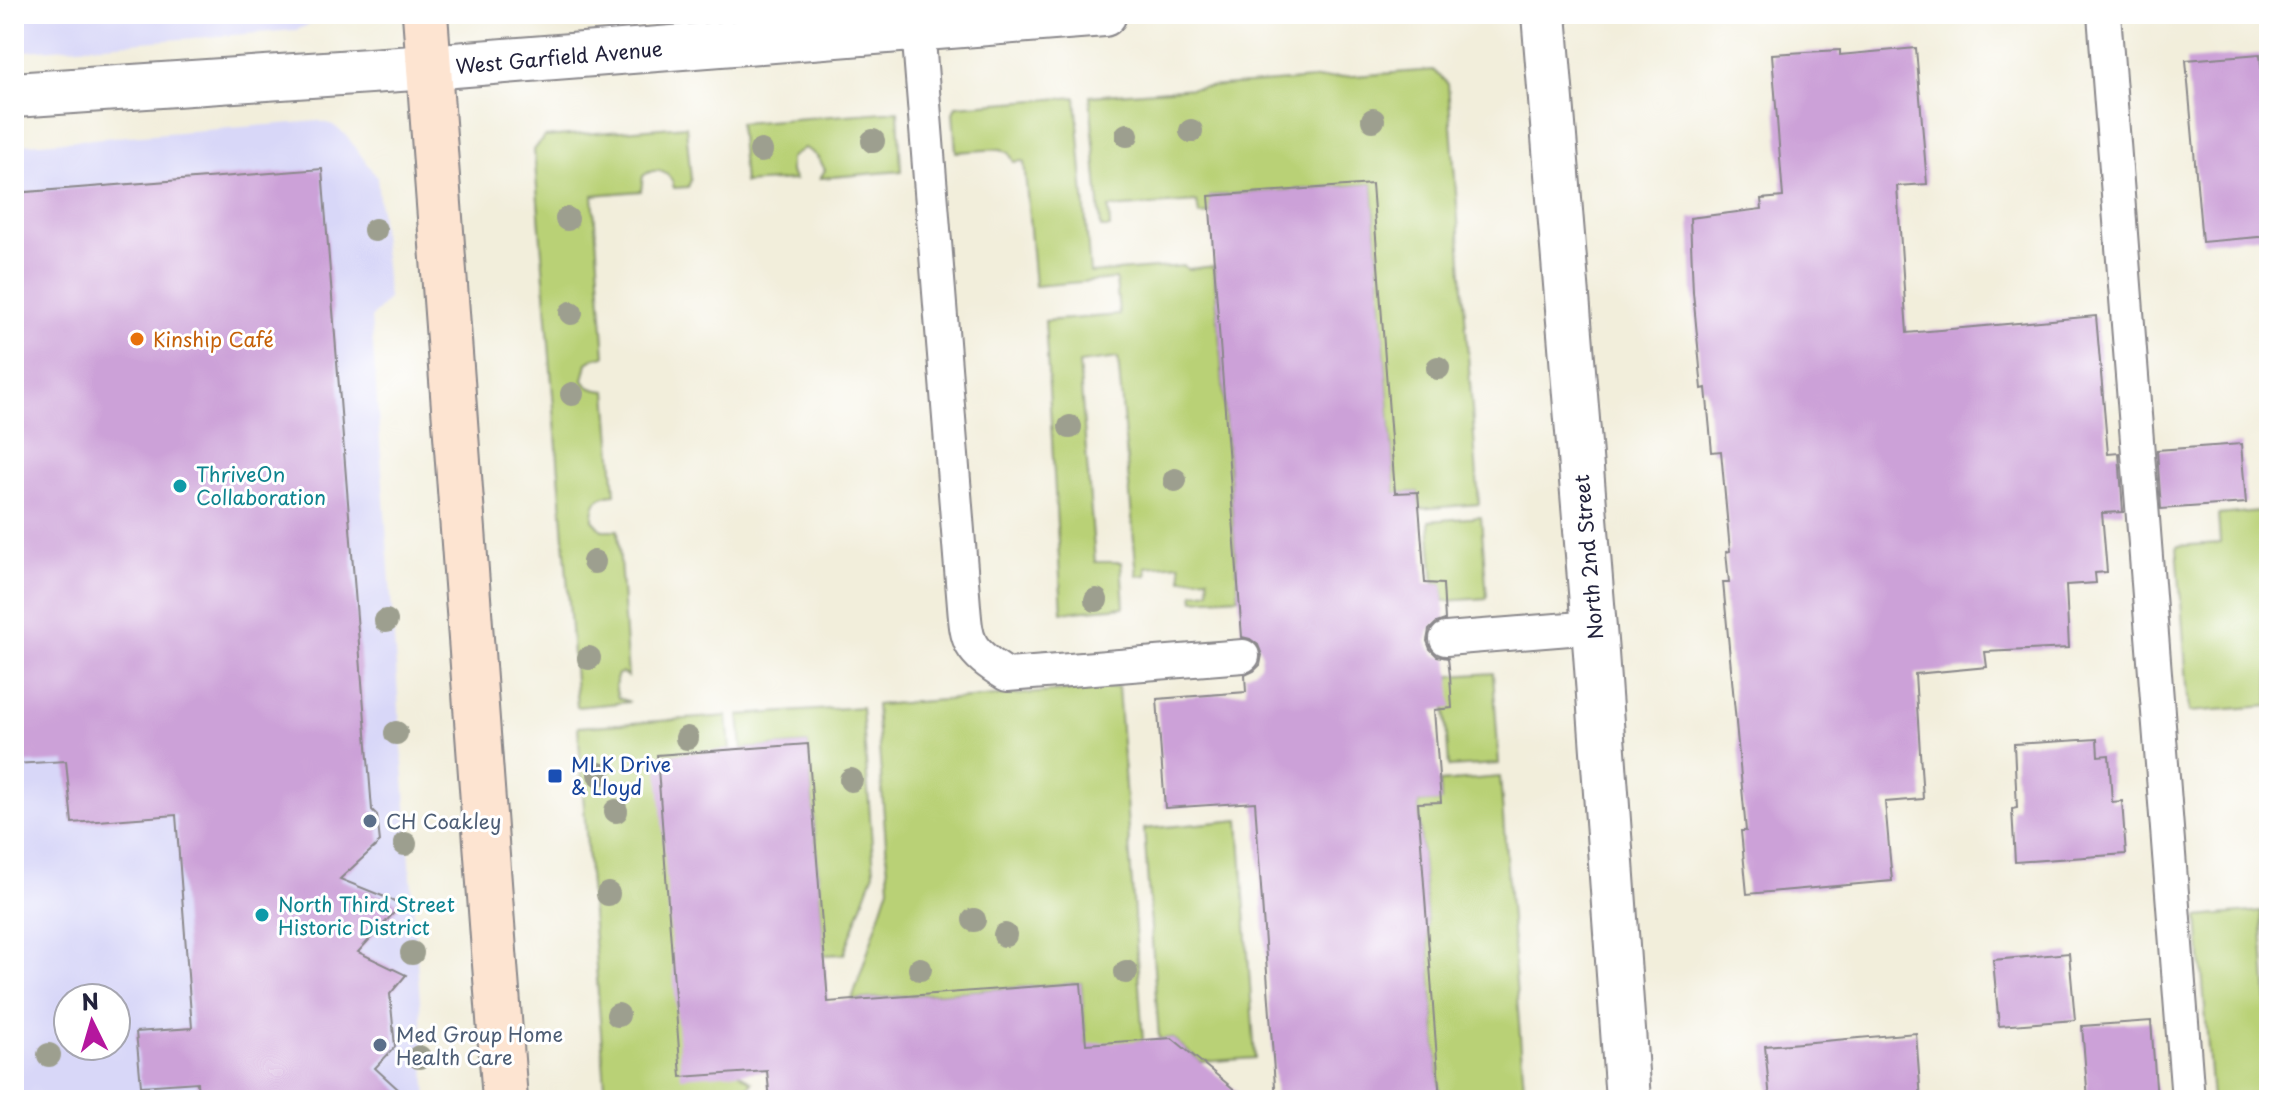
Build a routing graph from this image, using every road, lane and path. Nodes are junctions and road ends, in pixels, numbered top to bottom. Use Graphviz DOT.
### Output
graph roads {
  1 [pos="425,14"];
  2 [pos="1104,14"];
  3 [pos="1544,14"];
  4 [pos="2104,14"];
  5 [pos="987,19"];
  6 [pos="918,28"];
  7 [pos="429,67"];
  8 [pos="14,95"];
  9 [pos="1594,627"];
  10 [pos="1446,639"];
  11 [pos="1243,656"];
  12 [pos="505,1100"];
  13 [pos="1628,1100"];
  14 [pos="2188,1100"];
  1 -- 7 [label="main road"];
  2 -- 5 [label="street, West Garfield Avenue"];
  3 -- 9 [label="street, North 2nd Street"];
  4 -- 14 [label="lane"];
  5 -- 6 [label="street, West Garfield Avenue"];
  6 -- 7 [label="street, West Garfield Avenue"];
  6 -- 11 [label="lane"];
  7 -- 8 [label="street, West Garfield Avenue"];
  7 -- 12 [label="main road"];
  9 -- 10 [label="lane"];
  9 -- 13 [label="street, North 2nd Street"];
}
